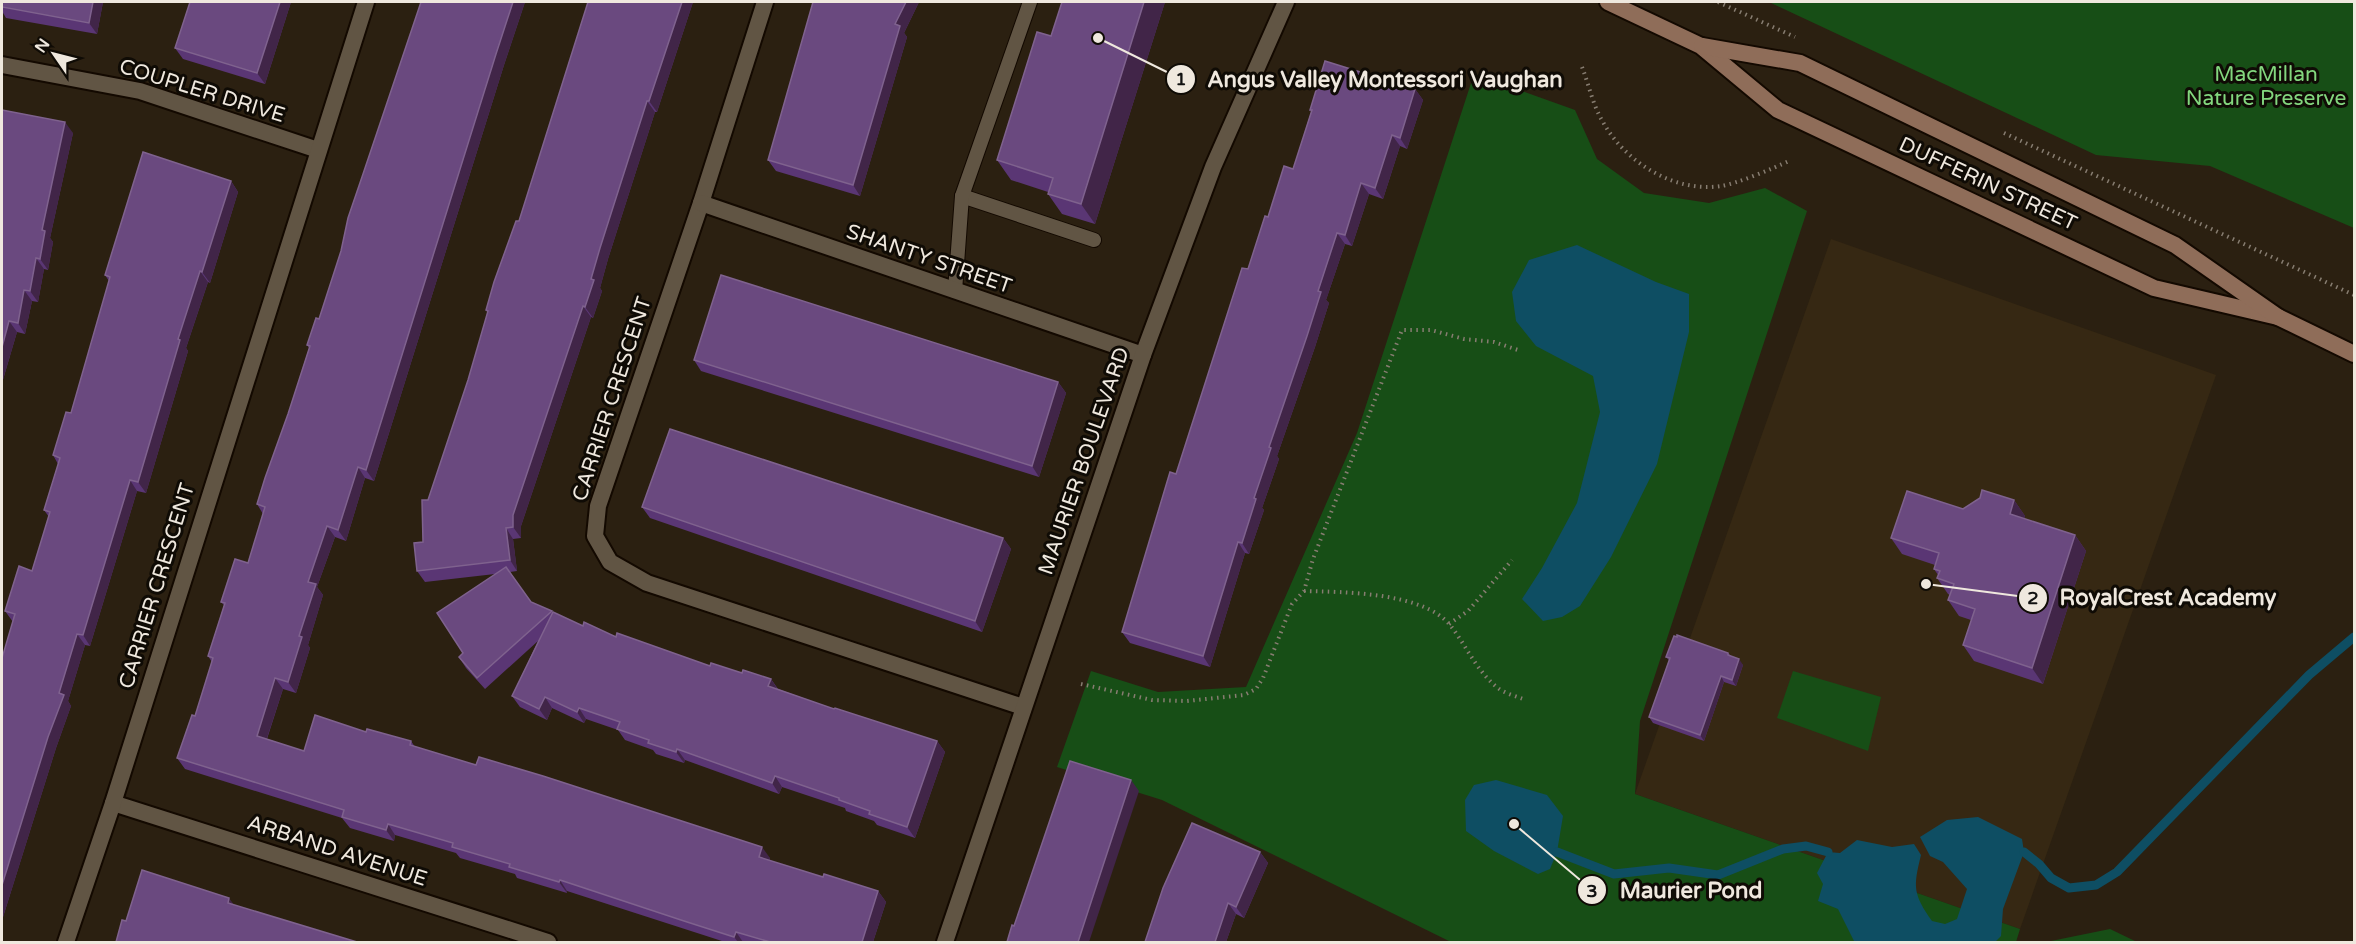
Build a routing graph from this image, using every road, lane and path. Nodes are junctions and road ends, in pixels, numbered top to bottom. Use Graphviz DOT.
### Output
graph roads {
  1 [pos="366,2"];
  2 [pos="765,2"];
  3 [pos="1030,2"];
  4 [pos="1286,2"];
  5 [pos="1608,2"];
  6 [pos="1718,2"];
  7 [pos="1804,41"];
  8 [pos="1701,46"];
  9 [pos="2,65"];
  10 [pos="1582,67"];
  11 [pos="1999,131"];
  12 [pos="318,150"];
  13 [pos="1789,161"];
  14 [pos="962,196"];
  15 [pos="701,204"];
  16 [pos="1094,240"];
  17 [pos="955,291"];
  18 [pos="2355,295"];
  19 [pos="2278,318"];
  20 [pos="1521,351"];
  21 [pos="2355,354"];
  22 [pos="1143,356"];
  23 [pos="1512,560"];
  24 [pos="1304,591"];
  25 [pos="1449,624"];
  26 [pos="1081,684"];
  27 [pos="1523,699"];
  28 [pos="1023,707"];
  29 [pos="113,803"];
  30 [pos="66,942"];
  31 [pos="548,942"];
  32 [pos="945,942"];
  1 -- 12 [label="street, CARRIER CRESCENT"];
  2 -- 15 [label="street, CARRIER CRESCENT"];
  3 -- 14 [label="lane"];
  4 -- 22 [label="street, MAURIER BOULEVARD"];
  5 -- 8 [label="main road, DUFFERIN STREET"];
  6 -- 7 [label="path"];
  8 -- 19 [label="main road, DUFFERIN STREET"];
  8 -- 19 [label="main road, DUFFERIN STREET"];
  9 -- 12 [label="street, COUPLER DRIVE"];
  10 -- 13 [label="path"];
  11 -- 18 [label="path"];
  12 -- 29 [label="street, CARRIER CRESCENT"];
  14 -- 16 [label="lane"];
  14 -- 17 [label="lane"];
  15 -- 17 [label="street, SHANTY STREET"];
  15 -- 28 [label="street, CARRIER CRESCENT"];
  17 -- 22 [label="street, SHANTY STREET"];
  19 -- 21 [label="main road, DUFFERIN STREET"];
  20 -- 24 [label="path"];
  22 -- 28 [label="street, MAURIER BOULEVARD"];
  23 -- 25 [label="path"];
  24 -- 25 [label="path"];
  24 -- 26 [label="path"];
  25 -- 27 [label="path"];
  28 -- 32 [label="street, MAURIER BOULEVARD"];
  29 -- 30 [label="street, CARRIER CRESCENT"];
  29 -- 31 [label="street, ARBAND AVENUE"];
}
